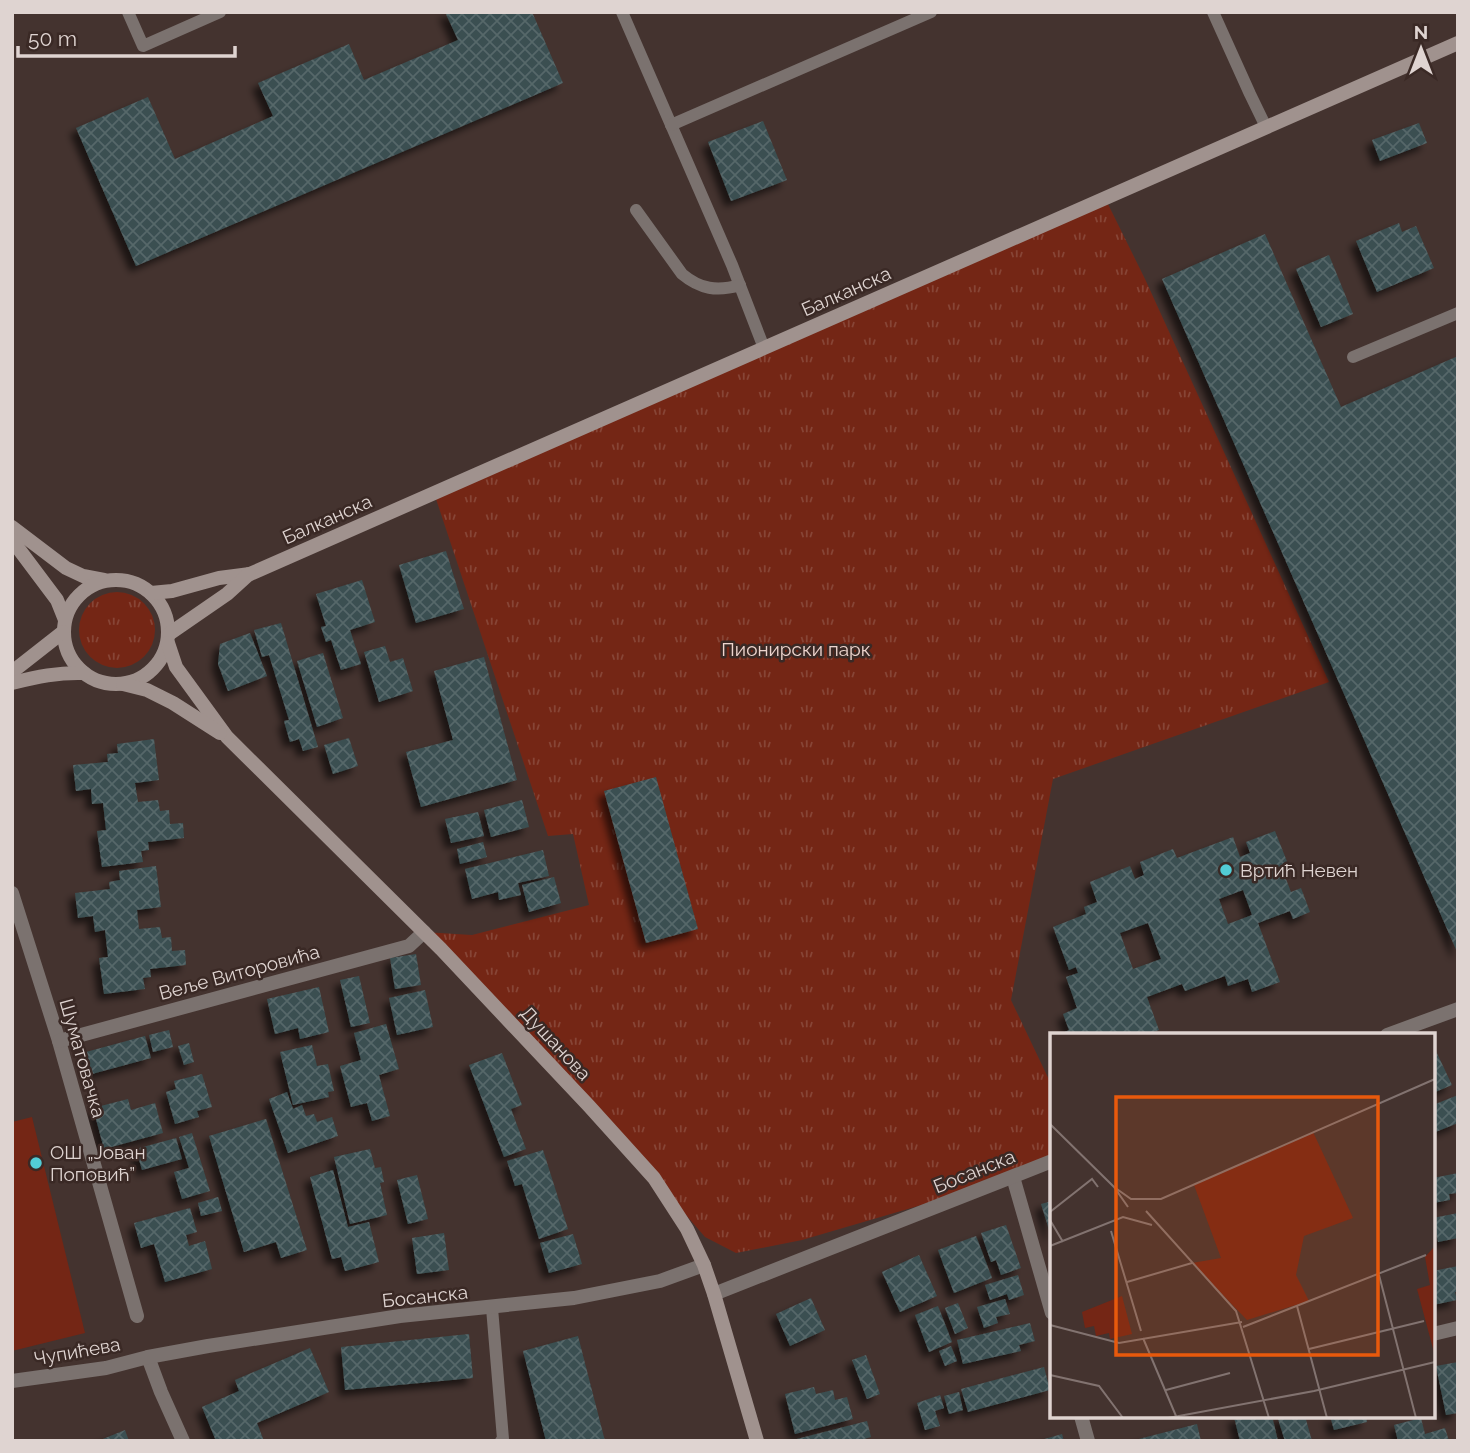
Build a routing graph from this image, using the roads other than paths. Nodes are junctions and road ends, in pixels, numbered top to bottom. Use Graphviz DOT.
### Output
graph roads {
  1 [pos="128,12"];
  2 [pos="220,12"];
  3 [pos="622,12"];
  4 [pos="931,12"];
  5 [pos="1213,12"];
  6 [pos="1458,43"];
  7 [pos="671,125"];
  8 [pos="1266,127"];
  9 [pos="636,210"];
  10 [pos="740,285"];
  11 [pos="1458,313"];
  12 [pos="764,348"];
  13 [pos="1353,357"];
  14 [pos="12,527"];
  15 [pos="12,540"];
  16 [pos="250,574"];
  17 [pos="105,580"];
  18 [pos="151,593"];
  19 [pos="64,626"];
  20 [pos="168,638"];
  21 [pos="12,672"];
  22 [pos="84,673"];
  23 [pos="12,683"];
  24 [pos="122,684"];
  25 [pos="227,737"];
  26 [pos="12,893"];
  27 [pos="424,932"];
  28 [pos="1458,1009"];
  29 [pos="1392,1033"];
  30 [pos="59,1041"];
  31 [pos="1050,1162"];
  32 [pos="1013,1177"];
  33 [pos="704,1265"];
  34 [pos="714,1294"];
  35 [pos="1050,1306"];
  36 [pos="492,1308"];
  37 [pos="137,1316"];
  38 [pos="1458,1328"];
  39 [pos="1435,1334"];
  40 [pos="148,1357"];
  41 [pos="12,1381"];
  42 [pos="1085,1418"];
  43 [pos="183,1441"];
  44 [pos="501,1441"];
  45 [pos="757,1441"];
  46 [pos="1088,1441"];
  1 -- 2 [label="lane"];
  3 -- 7 [label="lane"];
  4 -- 7 [label="lane"];
  5 -- 8 [label="lane"];
  6 -- 8 [label="main road, Балканска"];
  7 -- 10 [label="lane"];
  8 -- 12 [label="main road, Балканска"];
  9 -- 10 [label="lane"];
  10 -- 12 [label="lane"];
  11 -- 13 [label="lane"];
  12 -- 16 [label="main road, Балканска"];
  14 -- 17 [label="main road"];
  15 -- 19 [label="main road"];
  16 -- 18 [label="main road, Балканска"];
  16 -- 20 [label="main road, Балканска"];
  17 -- 18 [label="main road"];
  17 -- 19 [label="main road"];
  18 -- 20 [label="main road"];
  19 -- 21 [label="main road"];
  19 -- 22 [label="main road"];
  20 -- 24 [label="main road"];
  20 -- 25 [label="main road, Душанова"];
  22 -- 23 [label="main road"];
  22 -- 24 [label="main road"];
  24 -- 25 [label="main road, Душанова"];
  25 -- 27 [label="main road, Душанова"];
  26 -- 30 [label="street, Шуматовачка"];
  27 -- 30 [label="street, Веље Виторовића"];
  27 -- 33 [label="main road, Душанова"];
  28 -- 29 [label="street"];
  30 -- 37 [label="street, Шуматовачка"];
  31 -- 32 [label="street, Босанска"];
  32 -- 34 [label="street, Босанска"];
  32 -- 35 [label="street"];
  33 -- 34 [label="main road, Душанова"];
  33 -- 36 [label="street, Босанска"];
  34 -- 45 [label="main road, Душанова"];
  36 -- 40 [label="street, Босанска"];
  36 -- 44 [label="lane"];
  38 -- 39 [label="street"];
  40 -- 41 [label="street, Чупићева"];
  40 -- 43 [label="street"];
  42 -- 46 [label="street"];
}
